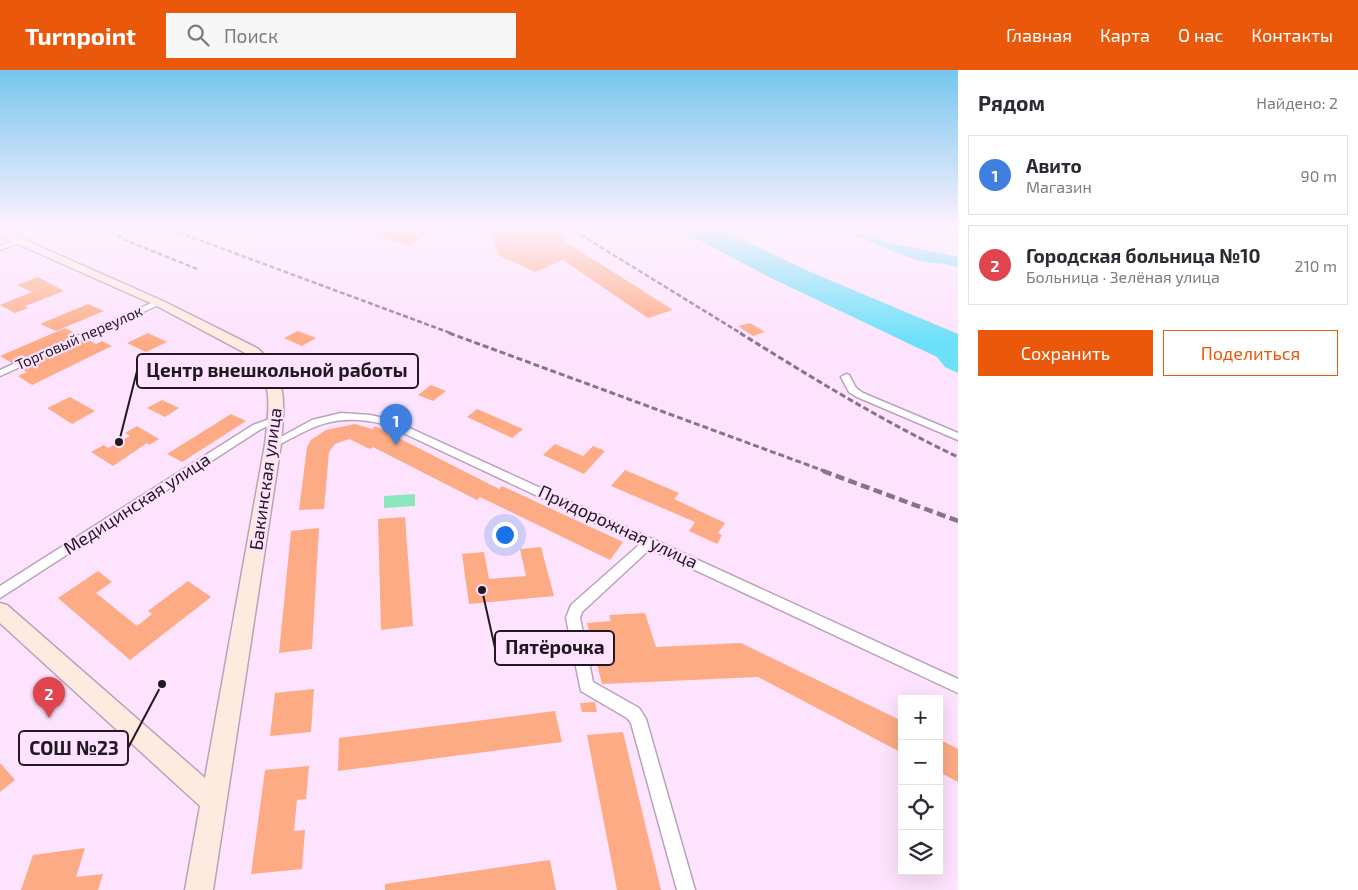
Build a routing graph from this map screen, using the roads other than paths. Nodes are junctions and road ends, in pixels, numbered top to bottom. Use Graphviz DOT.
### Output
graph roads {
  1 [pos="75,265"];
  2 [pos="159,303"];
  3 [pos="0,373"];
  4 [pos="846,377"];
  5 [pos="275,420"];
  6 [pos="958,437"];
  7 [pos="273,444"];
  8 [pos="650,542"];
  9 [pos="0,593"];
  10 [pos="0,611"];
  11 [pos="958,686"];
  12 [pos="214,802"];
  13 [pos="199,890"];
  14 [pos="686,890"];
  1 -- 2 [label="main road, Бакинская улица"];
  2 -- 3 [label="street, Торговый переулок"];
  2 -- 5 [label="main road, Бакинская улица"];
  4 -- 6 [label="street"];
  5 -- 7 [label="main road, Бакинская улица"];
  5 -- 9 [label="street, Медицинская улица"];
  7 -- 8 [label="street, Придорожная улица"];
  7 -- 12 [label="main road, Бакинская улица"];
  8 -- 11 [label="street, Придорожная улица"];
  8 -- 14 [label="street"];
  10 -- 12 [label="main road"];
  12 -- 13 [label="main road, Бакинская улица"];
}
